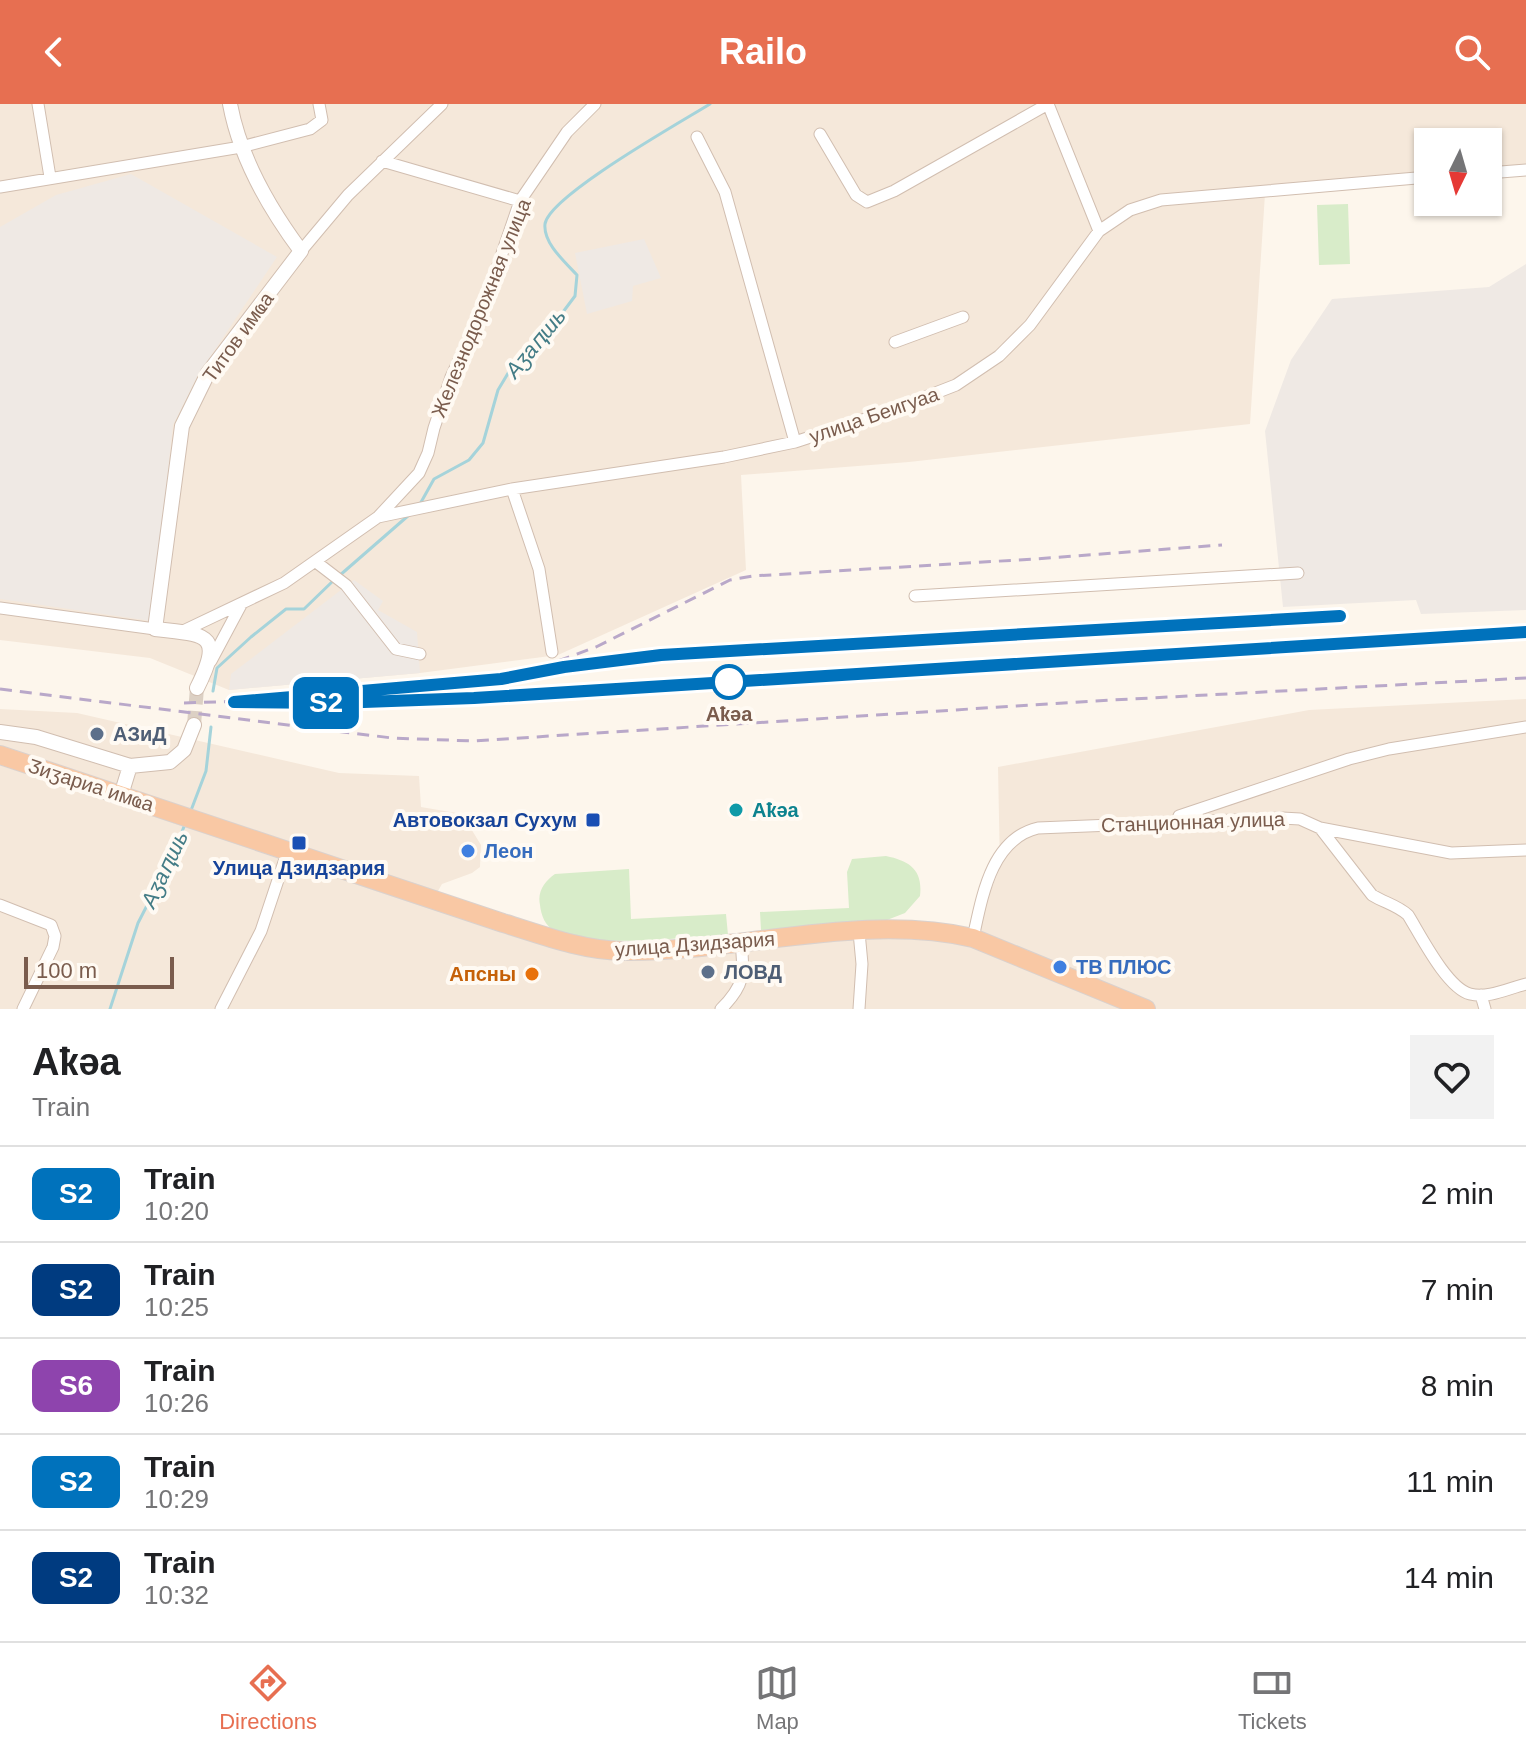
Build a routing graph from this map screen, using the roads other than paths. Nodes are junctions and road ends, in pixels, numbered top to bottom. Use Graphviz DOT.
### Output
graph roads {
  1 [pos="38,104"];
  2 [pos="230,104"];
  3 [pos="319,104"];
  4 [pos="442,104"];
  5 [pos="595,104"];
  6 [pos="1048,104"];
  7 [pos="820,134"];
  8 [pos="697,137"];
  9 [pos="241,147"];
  10 [pos="382,161"];
  11 [pos="1526,170"];
  12 [pos="1502,172"];
  13 [pos="50,177"];
  14 [pos="1414,178"];
  15 [pos="0,187"];
  16 [pos="520,201"];
  17 [pos="1099,231"];
  18 [pos="301,251"];
  19 [pos="963,317"];
  20 [pos="895,342"];
  21 [pos="795,442"];
  22 [pos="512,489"];
  23 [pos="378,517"];
  24 [pos="321,565"];
  25 [pos="1298,573"];
  26 [pos="915,596"];
  27 [pos="242,602"];
  28 [pos="0,608"];
  29 [pos="155,629"];
  30 [pos="181,632"];
  31 [pos="552,652"];
  32 [pos="420,654"];
  33 [pos="211,661"];
  34 [pos="197,688"];
  35 [pos="194,725"];
  36 [pos="1526,727"];
  37 [pos="0,732"];
  38 [pos="0,755"];
  39 [pos="130,766"];
  40 [pos="121,795"];
  41 [pos="188,817"];
  42 [pos="1164,821"];
  43 [pos="1320,828"];
  44 [pos="288,850"];
  45 [pos="1526,850"];
  46 [pos="0,905"];
  47 [pos="859,932"];
  48 [pos="973,938"];
  49 [pos="741,942"];
  50 [pos="1526,984"];
  51 [pos="1481,995"];
  52 [pos="23,1009"];
  53 [pos="221,1009"];
  54 [pos="721,1009"];
  55 [pos="859,1009"];
  56 [pos="1146,1009"];
  57 [pos="1485,1009"];
  1 -- 13 [label="street"];
  2 -- 9 [label="street"];
  3 -- 9 [label="street"];
  4 -- 10 [label="street, Титов имҩа"];
  5 -- 16 [label="street, Железнодорожная улица"];
  6 -- 7 [label="street"];
  6 -- 17 [label="street"];
  8 -- 21 [label="street"];
  9 -- 13 [label="street"];
  9 -- 18 [label="street"];
  10 -- 16 [label="street"];
  10 -- 18 [label="street, Титов имҩа"];
  11 -- 12 [label="street"];
  13 -- 15 [label="street"];
  14 -- 17 [label="street, улица Беигуаа"];
  16 -- 23 [label="street, Железнодорожная улица"];
  17 -- 21 [label="street, улица Беигуаа"];
  18 -- 29 [label="street, Титов имҩа"];
  19 -- 20 [label="street"];
  21 -- 22 [label="street, улица Беигуаа"];
  22 -- 23 [label="street, улица Беигуаа"];
  22 -- 31 [label="street"];
  23 -- 24 [label="street"];
  24 -- 27 [label="street"];
  24 -- 32 [label="street"];
  25 -- 26 [label="street"];
  27 -- 30 [label="street"];
  27 -- 33 [label="street"];
  28 -- 29 [label="street"];
  29 -- 30 [label="street"];
  30 -- 33 [label="street"];
  33 -- 34 [label="street"];
  35 -- 39 [label="street"];
  36 -- 42 [label="street"];
  37 -- 39 [label="street"];
  38 -- 40 [label="highway, Ӡиӡариа имҩа"];
  39 -- 40 [label="street"];
  40 -- 41 [label="highway, Ӡиӡариа имҩа"];
  41 -- 44 [label="highway, улица Дзидзария"];
  42 -- 43 [label="street, Станционная улица"];
  42 -- 48 [label="street, Станционная улица"];
  43 -- 45 [label="street, Станционная улица"];
  43 -- 51 [label="street"];
  44 -- 49 [label="highway, улица Дзидзария"];
  44 -- 53 [label="street"];
  46 -- 52 [label="street"];
  47 -- 48 [label="highway, улица Дзидзария"];
  47 -- 49 [label="highway, улица Дзидзария"];
  47 -- 55 [label="street"];
  48 -- 56 [label="highway, улица Дзидзария"];
  49 -- 54 [label="street"];
  50 -- 51 [label="street"];
  51 -- 57 [label="street"];
}
